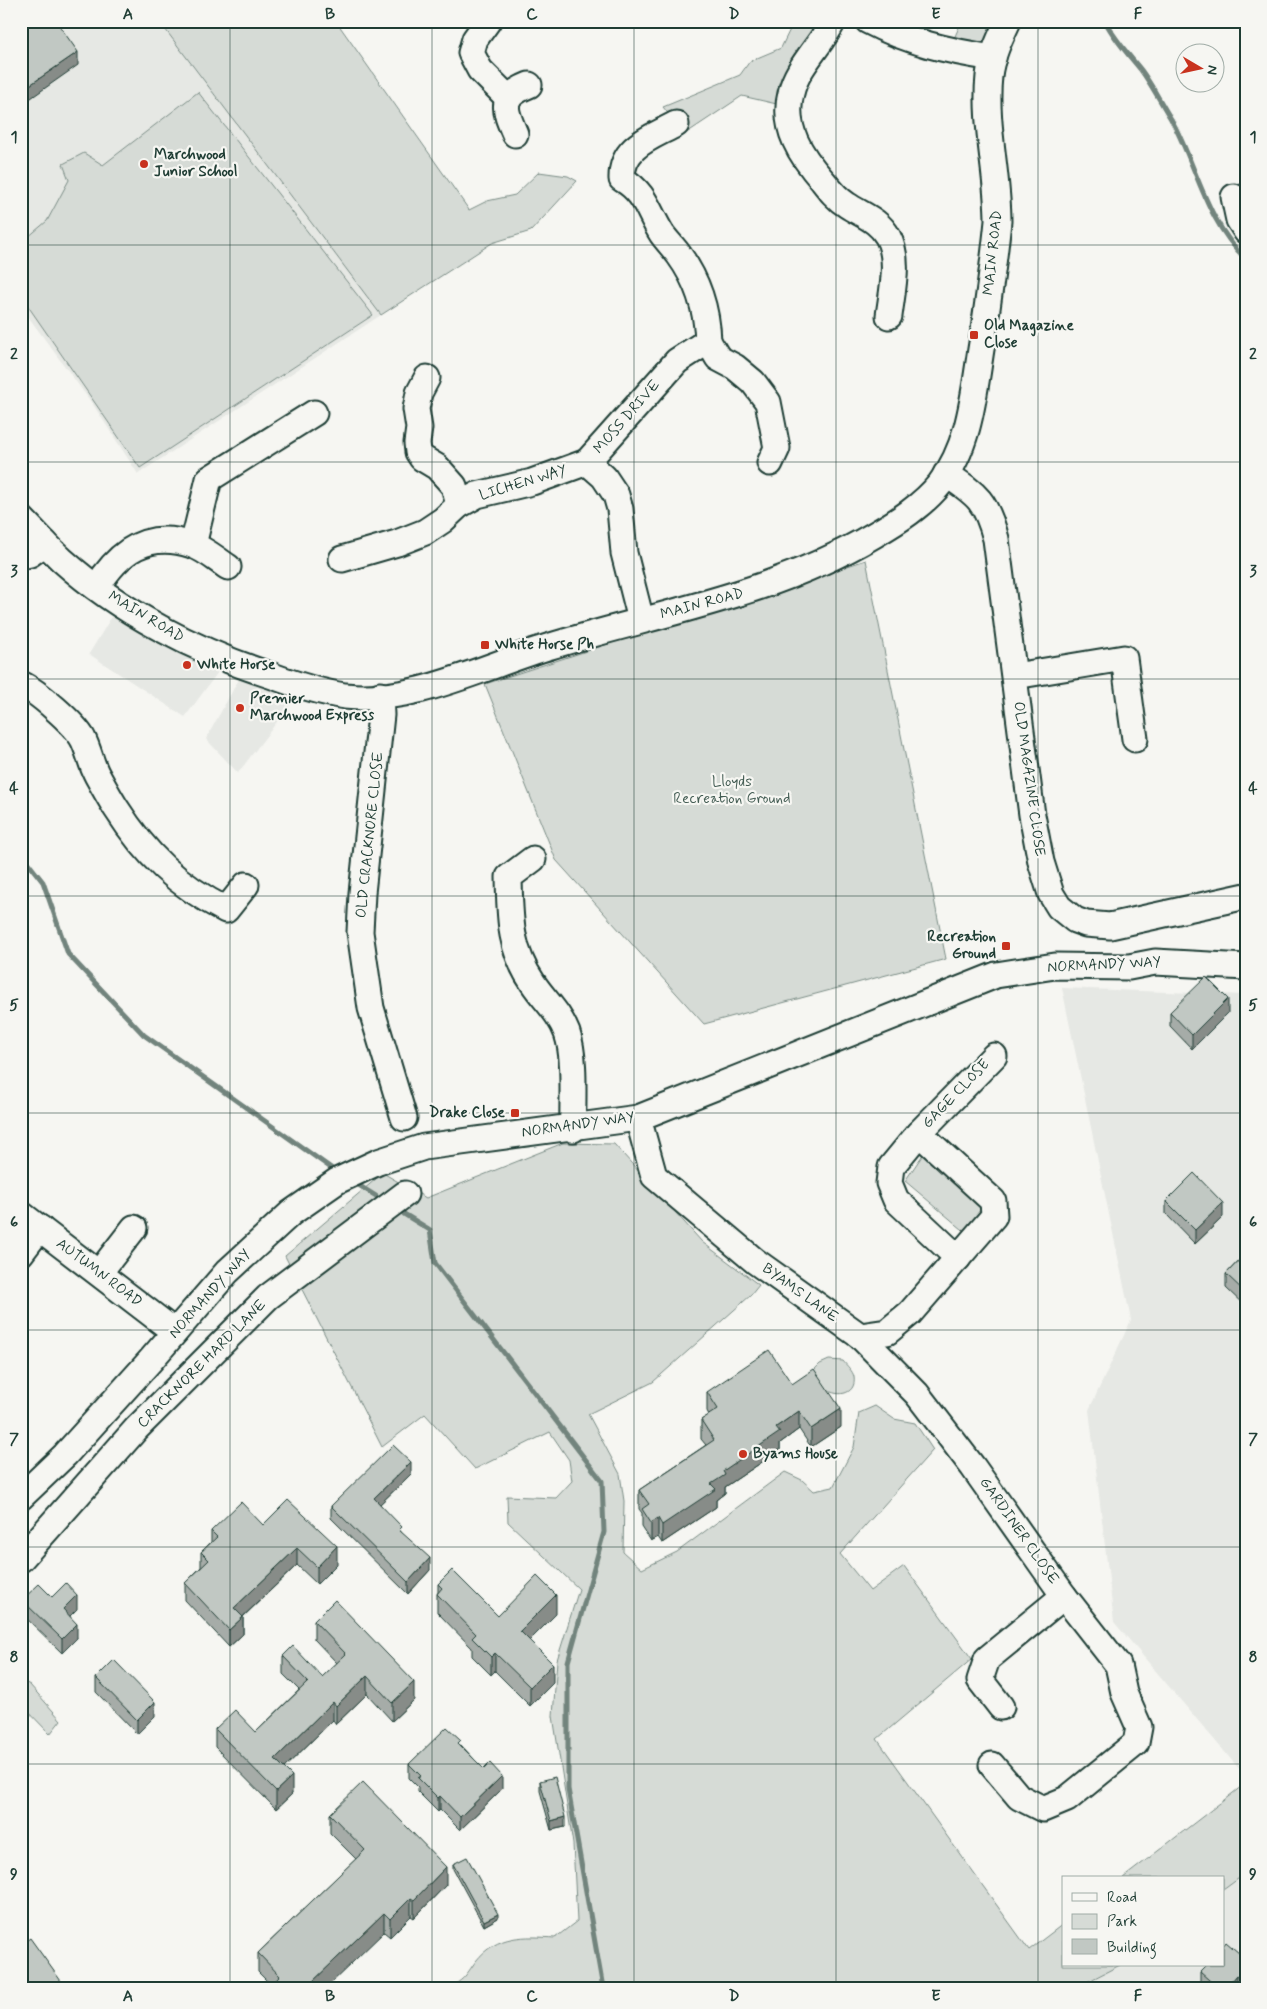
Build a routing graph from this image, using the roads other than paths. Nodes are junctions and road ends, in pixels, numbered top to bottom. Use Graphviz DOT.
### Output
graph roads {
  1 [pos="488,21"];
  2 [pos="833,21"];
  3 [pos="868,21"];
  4 [pos="1008,21"];
  5 [pos="993,58"];
  6 [pos="676,124"];
  7 [pos="515,134"];
  8 [pos="1234,198"];
  9 [pos="1246,231"];
  10 [pos="889,316"];
  11 [pos="708,341"];
  12 [pos="427,378"];
  13 [pos="314,413"];
  14 [pos="587,462"];
  15 [pos="770,463"];
  16 [pos="946,474"];
  17 [pos="460,505"];
  18 [pos="21,518"];
  19 [pos="45,543"];
  20 [pos="193,545"];
  21 [pos="21,556"];
  22 [pos="342,559"];
  23 [pos="228,567"];
  24 [pos="97,587"];
  25 [pos="642,620"];
  26 [pos="1015,676"];
  27 [pos="21,684"];
  28 [pos="380,695"];
  29 [pos="1135,739"];
  30 [pos="533,859"];
  31 [pos="246,885"];
  32 [pos="1246,896"];
  33 [pos="1246,967"];
  34 [pos="994,1056"];
  35 [pos="404,1118"];
  36 [pos="638,1118"];
  37 [pos="573,1129"];
  38 [pos="919,1133"];
  39 [pos="405,1194"];
  40 [pos="31,1221"];
  41 [pos="134,1228"];
  42 [pos="21,1253"];
  43 [pos="958,1258"];
  44 [pos="99,1273"];
  45 [pos="175,1332"];
  46 [pos="860,1336"];
  47 [pos="973,1467"];
  48 [pos="21,1496"];
  49 [pos="21,1559"];
  50 [pos="1064,1596"];
  51 [pos="1001,1707"];
  52 [pos="992,1764"];
  1 -- 7 [label="street"];
  2 -- 10 [label="street"];
  3 -- 5 [label="street"];
  4 -- 5 [label="street, MAIN ROAD"];
  5 -- 16 [label="street, MAIN ROAD"];
  6 -- 11 [label="street"];
  8 -- 9 [label="street"];
  11 -- 14 [label="street, MOSS DRIVE"];
  11 -- 15 [label="street"];
  12 -- 17 [label="street"];
  13 -- 20 [label="street"];
  14 -- 17 [label="street, LICHEN WAY"];
  14 -- 25 [label="street, MOSS DRIVE"];
  16 -- 25 [label="street, MAIN ROAD"];
  16 -- 26 [label="street, OLD MAGAZINE CLOSE"];
  17 -- 22 [label="street, LICHEN WAY"];
  18 -- 19 [label="street, MAIN ROAD"];
  19 -- 21 [label="street"];
  19 -- 24 [label="street, MAIN ROAD"];
  20 -- 23 [label="street"];
  20 -- 24 [label="street"];
  24 -- 28 [label="street, MAIN ROAD"];
  25 -- 28 [label="street, MAIN ROAD"];
  26 -- 29 [label="street"];
  26 -- 32 [label="street, OLD MAGAZINE CLOSE"];
  27 -- 31 [label="street"];
  28 -- 35 [label="street, OLD CRACKNORE CLOSE"];
  30 -- 37 [label="street"];
  33 -- 36 [label="street, NORMANDY WAY"];
  34 -- 38 [label="street, GAGE CLOSE"];
  36 -- 37 [label="street, NORMANDY WAY"];
  36 -- 46 [label="street, BYAMS LANE"];
  37 -- 45 [label="street, NORMANDY WAY"];
  38 -- 43 [label="street, GAGE CLOSE"];
  38 -- 43 [label="street, GAGE CLOSE"];
  39 -- 49 [label="street, CRACKNORE HARD LANE"];
  40 -- 42 [label="street"];
  40 -- 44 [label="street, AUTUMN ROAD"];
  41 -- 44 [label="street"];
  43 -- 46 [label="street, GAGE CLOSE"];
  44 -- 45 [label="street, AUTUMN ROAD"];
  45 -- 48 [label="street, NORMANDY WAY"];
  46 -- 47 [label="street, BYAMS LANE"];
  47 -- 50 [label="street, GARDINER CLOSE"];
  50 -- 51 [label="street, GARDINER CLOSE"];
  50 -- 52 [label="street, GARDINER CLOSE"];
}
